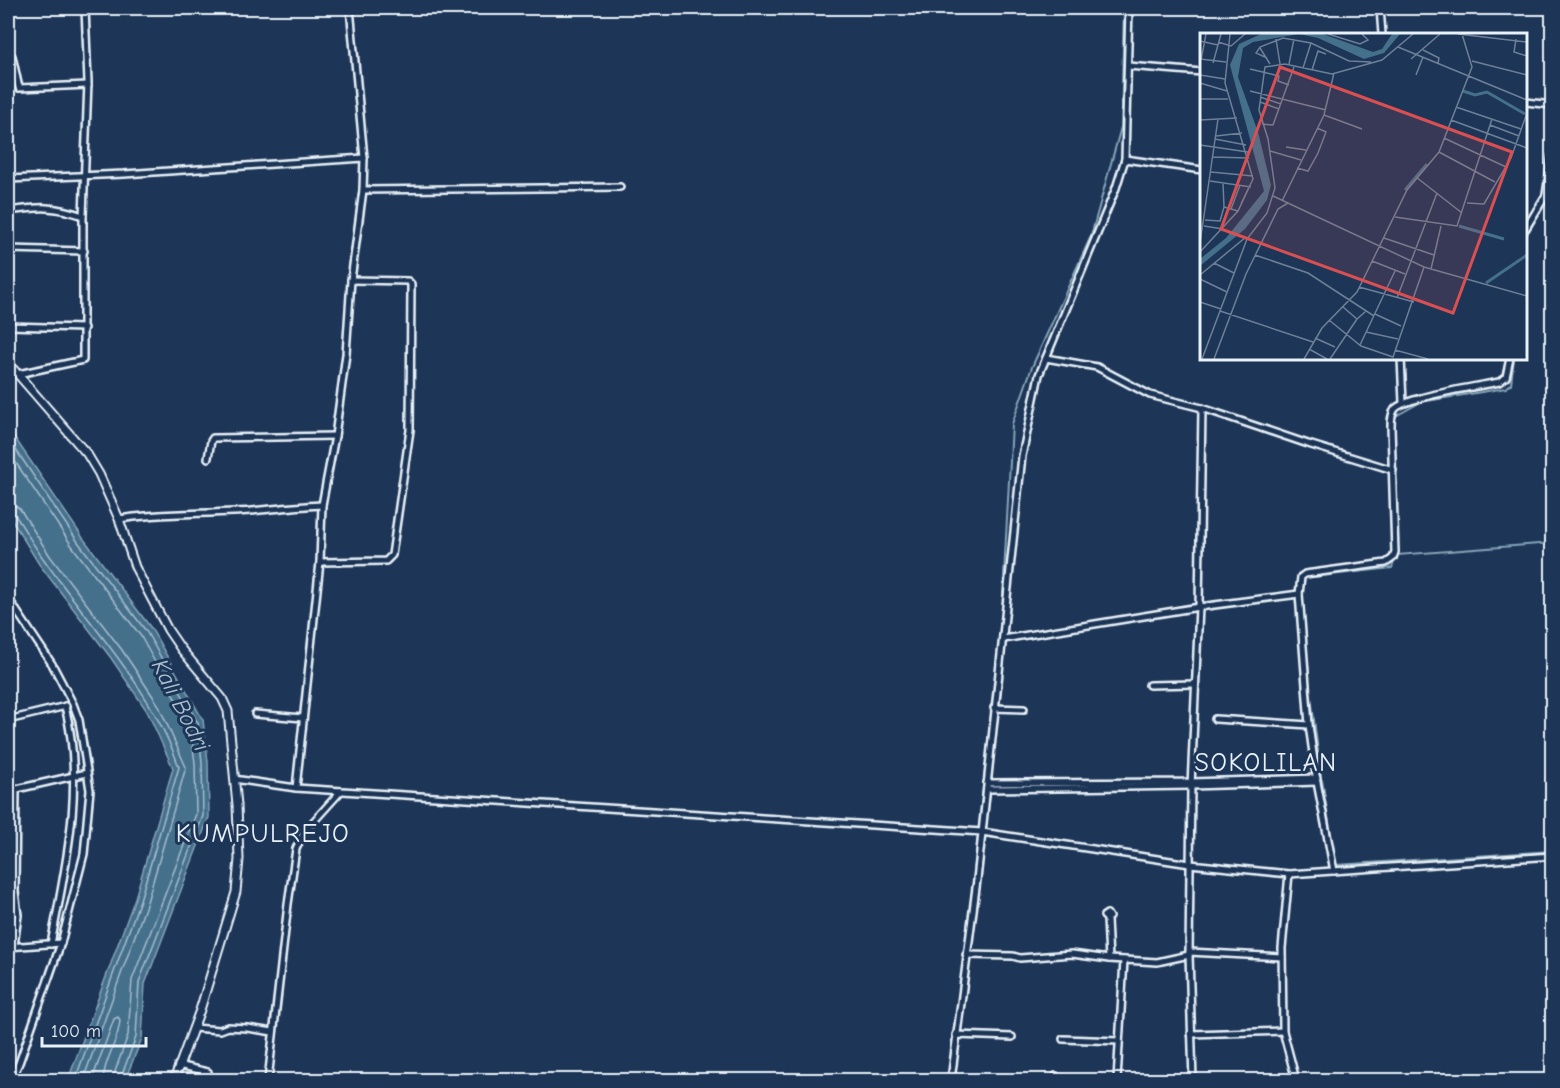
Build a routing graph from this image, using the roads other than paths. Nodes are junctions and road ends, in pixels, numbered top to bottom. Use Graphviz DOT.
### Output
graph roads {
  1 [pos="85,8"];
  2 [pos="350,8"];
  3 [pos="1129,8"];
  4 [pos="1380,8"];
  5 [pos="1382,33"];
  6 [pos="8,55"];
  7 [pos="1128,66"];
  8 [pos="1200,72"];
  9 [pos="88,85"];
  10 [pos="1527,102"];
  11 [pos="1552,105"];
  12 [pos="1552,155"];
  13 [pos="364,158"];
  14 [pos="1125,159"];
  15 [pos="1200,170"];
  16 [pos="84,176"];
  17 [pos="8,179"];
  18 [pos="620,187"];
  19 [pos="363,190"];
  20 [pos="8,211"];
  21 [pos="1533,214"];
  22 [pos="1527,215"];
  23 [pos="83,216"];
  24 [pos="1527,226"];
  25 [pos="8,249"];
  26 [pos="84,251"];
  27 [pos="351,280"];
  28 [pos="8,326"];
  29 [pos="84,328"];
  30 [pos="1046,358"];
  31 [pos="1401,360"];
  32 [pos="1510,360"];
  33 [pos="8,363"];
  34 [pos="18,374"];
  35 [pos="1403,404"];
  36 [pos="1202,408"];
  37 [pos="335,436"];
  38 [pos="208,458"];
  39 [pos="1393,470"];
  40 [pos="322,505"];
  41 [pos="119,519"];
  42 [pos="320,562"];
  43 [pos="1299,594"];
  44 [pos="8,598"];
  45 [pos="10,606"];
  46 [pos="1199,607"];
  47 [pos="1003,639"];
  48 [pos="1195,684"];
  49 [pos="1149,685"];
  50 [pos="73,704"];
  51 [pos="65,706"];
  52 [pos="994,708"];
  53 [pos="1024,709"];
  54 [pos="255,714"];
  55 [pos="303,718"];
  56 [pos="1215,719"];
  57 [pos="8,720"];
  58 [pos="1309,725"];
  59 [pos="87,772"];
  60 [pos="74,777"];
  61 [pos="234,779"];
  62 [pos="1317,780"];
  63 [pos="1191,784"];
  64 [pos="987,786"];
  65 [pos="296,788"];
  66 [pos="16,789"];
  67 [pos="8,791"];
  68 [pos="340,791"];
  69 [pos="974,833"];
  70 [pos="1552,856"];
  71 [pos="1190,864"];
  72 [pos="1334,871"];
  73 [pos="1289,874"];
  74 [pos="15,892"];
  75 [pos="8,893"];
  76 [pos="1109,917"];
  77 [pos="61,943"];
  78 [pos="51,944"];
  79 [pos="11,947"];
  80 [pos="1190,954"];
  81 [pos="966,955"];
  82 [pos="1282,957"];
  83 [pos="1110,959"];
  84 [pos="1124,960"];
  85 [pos="193,1028"];
  86 [pos="1283,1031"];
  87 [pos="273,1032"];
  88 [pos="1191,1034"];
  89 [pos="956,1035"];
  90 [pos="1012,1037"];
  91 [pos="1063,1039"];
  92 [pos="1119,1041"];
  93 [pos="178,1065"];
  94 [pos="208,1072"];
  95 [pos="174,1077"];
  96 [pos="11,1080"];
  97 [pos="169,1080"];
  98 [pos="268,1080"];
  99 [pos="951,1080"];
  100 [pos="1118,1080"];
  101 [pos="1192,1080"];
  102 [pos="1296,1080"];
  1 -- 9 [label="street"];
  2 -- 13 [label="street"];
  3 -- 7 [label="street"];
  4 -- 5 [label="street"];
  6 -- 9 [label="street"];
  7 -- 8 [label="street"];
  7 -- 14 [label="street"];
  9 -- 16 [label="street"];
  10 -- 11 [label="street"];
  12 -- 21 [label="street"];
  13 -- 16 [label="street"];
  13 -- 19 [label="street"];
  14 -- 15 [label="street"];
  14 -- 30 [label="street"];
  16 -- 17 [label="street"];
  16 -- 23 [label="street"];
  18 -- 19 [label="street"];
  19 -- 27 [label="street"];
  20 -- 23 [label="street"];
  21 -- 22 [label="street"];
  21 -- 24 [label="street"];
  23 -- 26 [label="street"];
  25 -- 26 [label="street"];
  26 -- 29 [label="street"];
  27 -- 37 [label="street"];
  27 -- 42 [label="street"];
  28 -- 29 [label="street"];
  29 -- 34 [label="street"];
  30 -- 36 [label="street"];
  30 -- 47 [label="street"];
  31 -- 35 [label="street"];
  32 -- 35 [label="street"];
  33 -- 34 [label="street"];
  34 -- 41 [label="street"];
  35 -- 39 [label="street"];
  36 -- 39 [label="street"];
  36 -- 46 [label="street"];
  37 -- 38 [label="street"];
  37 -- 40 [label="street"];
  39 -- 43 [label="street"];
  40 -- 41 [label="street"];
  40 -- 42 [label="street"];
  41 -- 61 [label="street"];
  42 -- 55 [label="street"];
  43 -- 46 [label="street"];
  43 -- 58 [label="street"];
  44 -- 45 [label="street"];
  45 -- 50 [label="street"];
  46 -- 47 [label="street"];
  46 -- 48 [label="street"];
  47 -- 52 [label="street"];
  48 -- 49 [label="street"];
  48 -- 63 [label="street"];
  50 -- 51 [label="street"];
  50 -- 59 [label="street"];
  51 -- 57 [label="street"];
  51 -- 60 [label="street"];
  52 -- 53 [label="street"];
  52 -- 64 [label="street"];
  54 -- 55 [label="street"];
  55 -- 65 [label="street"];
  56 -- 58 [label="street"];
  58 -- 62 [label="street"];
  59 -- 60 [label="street"];
  59 -- 77 [label="street"];
  60 -- 66 [label="street"];
  60 -- 78 [label="street"];
  61 -- 65 [label="street"];
  61 -- 85 [label="street"];
  62 -- 63 [label="street"];
  62 -- 72 [label="street"];
  63 -- 64 [label="street"];
  63 -- 71 [label="street"];
  64 -- 69 [label="street"];
  65 -- 68 [label="street"];
  66 -- 67 [label="street"];
  66 -- 74 [label="street"];
  68 -- 69 [label="street"];
  68 -- 87 [label="street"];
  69 -- 71 [label="street"];
  69 -- 81 [label="street"];
  70 -- 72 [label="street"];
  71 -- 73 [label="street"];
  71 -- 80 [label="street"];
  72 -- 73 [label="street"];
  73 -- 82 [label="street"];
  74 -- 75 [label="street"];
  74 -- 79 [label="street"];
  76 -- 83 [label="street"];
  77 -- 78 [label="street"];
  77 -- 96 [label="street"];
  78 -- 79 [label="street"];
  80 -- 82 [label="street"];
  80 -- 84 [label="street"];
  80 -- 88 [label="street"];
  81 -- 83 [label="street"];
  81 -- 89 [label="street"];
  82 -- 86 [label="street"];
  83 -- 84 [label="street"];
  84 -- 92 [label="street"];
  85 -- 87 [label="street"];
  85 -- 93 [label="street"];
  86 -- 88 [label="street"];
  86 -- 102 [label="street"];
  87 -- 98 [label="street"];
  88 -- 101 [label="street"];
  89 -- 90 [label="street"];
  89 -- 99 [label="street"];
  91 -- 92 [label="street"];
  92 -- 100 [label="street"];
  93 -- 94 [label="street"];
  93 -- 95 [label="street"];
  95 -- 97 [label="street"];
}
